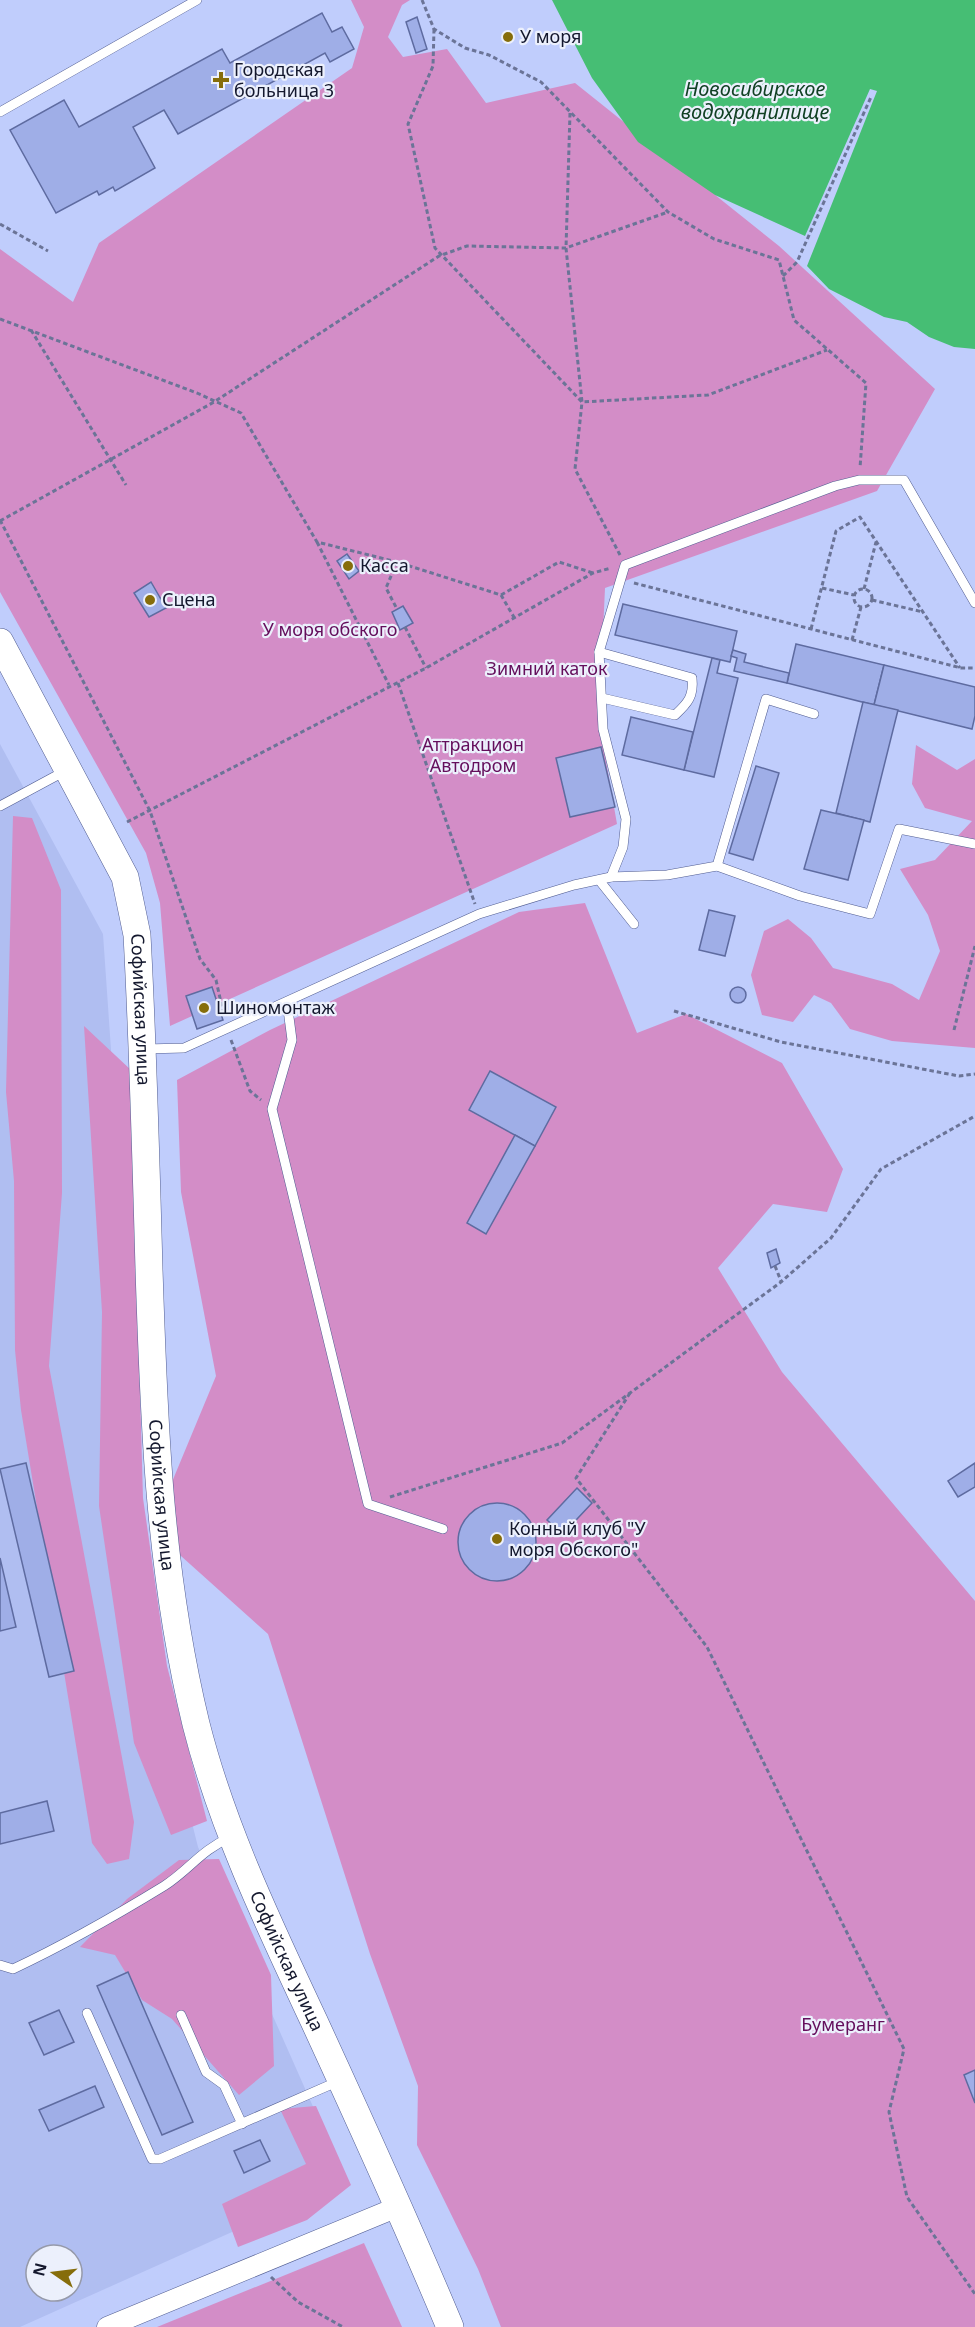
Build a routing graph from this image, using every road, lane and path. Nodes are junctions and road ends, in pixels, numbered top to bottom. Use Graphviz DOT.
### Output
graph roads {
  1 [pos="197,0"];
  2 [pos="421,0"];
  3 [pos="434,29"];
  4 [pos="871,97"];
  5 [pos="0,112"];
  6 [pos="570,112"];
  7 [pos="668,212"];
  8 [pos="0,224"];
  9 [pos="566,248"];
  10 [pos="48,251"];
  11 [pos="439,256"];
  12 [pos="783,276"];
  13 [pos="0,319"];
  14 [pos="31,330"];
  15 [pos="827,349"];
  16 [pos="214,402"];
  17 [pos="582,402"];
  18 [pos="110,458"];
  19 [pos="859,480"];
  20 [pos="126,485"];
  21 [pos="0,520"];
  22 [pos="876,541"];
  23 [pos="317,542"];
  24 [pos="397,562"];
  25 [pos="625,565"];
  26 [pos="593,573"];
  27 [pos="620,580"];
  28 [pos="822,588"];
  29 [pos="864,590"];
  30 [pos="854,595"];
  31 [pos="501,596"];
  32 [pos="872,600"];
  33 [pos="975,603"];
  34 [pos="861,607"];
  35 [pos="397,609"];
  36 [pos="924,612"];
  37 [pos="515,619"];
  38 [pos="405,627"];
  39 [pos="811,629"];
  40 [pos="852,640"];
  41 [pos="0,642"];
  42 [pos="599,652"];
  43 [pos="426,668"];
  44 [pos="961,668"];
  45 [pos="975,668"];
  46 [pos="398,682"];
  47 [pos="389,685"];
  48 [pos="602,698"];
  49 [pos="814,714"];
  50 [pos="68,769"];
  51 [pos="0,806"];
  52 [pos="150,811"];
  53 [pos="127,822"];
  54 [pos="975,844"];
  55 [pos="717,866"];
  56 [pos="611,877"];
  57 [pos="599,880"];
  58 [pos="478,914"];
  59 [pos="634,924"];
  60 [pos="975,946"];
  61 [pos="287,1002"];
  62 [pos="674,1011"];
  63 [pos="227,1030"];
  64 [pos="954,1030"];
  65 [pos="143,1049"];
  66 [pos="975,1074"];
  67 [pos="272,1109"];
  68 [pos="975,1116"];
  69 [pos="775,1266"];
  70 [pos="781,1282"];
  71 [pos="630,1393"];
  72 [pos="368,1504"];
  73 [pos="443,1529"];
  74 [pos="233,1836"];
  75 [pos="0,1965"];
  76 [pos="87,2013"];
  77 [pos="181,2016"];
  78 [pos="341,2080"];
  79 [pos="242,2124"];
  80 [pos="400,2206"];
  81 [pos="257,2265"];
  82 [pos="975,2294"];
  83 [pos="107,2327"];
  84 [pos="343,2327"];
  85 [pos="450,2327"];
  1 -- 5 [label="lane"];
  2 -- 3 [label="path"];
  3 -- 6 [label="path"];
  3 -- 11 [label="path"];
  4 -- 12 [label="path"];
  6 -- 7 [label="path"];
  6 -- 9 [label="path"];
  7 -- 9 [label="path"];
  7 -- 12 [label="path"];
  8 -- 10 [label="path"];
  9 -- 11 [label="path"];
  9 -- 17 [label="path"];
  11 -- 16 [label="path"];
  11 -- 17 [label="path"];
  12 -- 15 [label="path"];
  13 -- 14 [label="path"];
  14 -- 16 [label="path"];
  14 -- 18 [label="path"];
  15 -- 17 [label="path"];
  15 -- 19 [label="path"];
  16 -- 18 [label="path"];
  16 -- 23 [label="path"];
  17 -- 25 [label="path"];
  18 -- 20 [label="path"];
  18 -- 21 [label="path"];
  19 -- 25 [label="lane"];
  19 -- 33 [label="lane"];
  21 -- 52 [label="path"];
  22 -- 28 [label="path"];
  22 -- 29 [label="path"];
  22 -- 36 [label="path"];
  23 -- 24 [label="path"];
  23 -- 47 [label="path"];
  24 -- 31 [label="path"];
  24 -- 35 [label="path"];
  25 -- 26 [label="path"];
  25 -- 27 [label="lane"];
  26 -- 31 [label="path"];
  26 -- 37 [label="path"];
  27 -- 39 [label="path"];
  27 -- 42 [label="lane"];
  28 -- 30 [label="path"];
  28 -- 39 [label="path"];
  29 -- 30 [label="path"];
  29 -- 32 [label="path"];
  30 -- 34 [label="path"];
  31 -- 37 [label="path"];
  32 -- 34 [label="path"];
  32 -- 36 [label="path"];
  34 -- 40 [label="path"];
  36 -- 44 [label="path"];
  37 -- 43 [label="path"];
  38 -- 43 [label="path"];
  39 -- 40 [label="path"];
  40 -- 44 [label="path"];
  41 -- 50 [label="main road, Софийская улица"];
  42 -- 48 [label="lane"];
  42 -- 48 [label="lane"];
  43 -- 46 [label="path"];
  44 -- 45 [label="path"];
  46 -- 47 [label="path"];
  46 -- 58 [label="path"];
  47 -- 52 [label="path"];
  48 -- 56 [label="lane"];
  49 -- 55 [label="lane"];
  50 -- 51 [label="lane"];
  50 -- 65 [label="main road, Софийская улица"];
  52 -- 53 [label="path"];
  52 -- 63 [label="path"];
  54 -- 55 [label="lane"];
  55 -- 56 [label="lane"];
  56 -- 57 [label="lane"];
  57 -- 58 [label="lane"];
  57 -- 59 [label="lane"];
  58 -- 61 [label="lane"];
  60 -- 64 [label="path"];
  61 -- 63 [label="lane"];
  61 -- 67 [label="lane"];
  62 -- 66 [label="path"];
  63 -- 65 [label="lane"];
  63 -- 67 [label="path"];
  65 -- 74 [label="main road, Софийская улица"];
  67 -- 72 [label="lane"];
  68 -- 70 [label="path"];
  69 -- 70 [label="path"];
  70 -- 71 [label="path"];
  71 -- 72 [label="path"];
  71 -- 82 [label="path"];
  72 -- 73 [label="lane"];
  74 -- 75 [label="lane"];
  74 -- 78 [label="main road, Софийская улица"];
  76 -- 79 [label="lane"];
  77 -- 79 [label="lane"];
  78 -- 79 [label="lane"];
  78 -- 80 [label="main road, Софийская улица"];
  80 -- 81 [label="street"];
  80 -- 85 [label="main road, Софийская улица"];
  81 -- 83 [label="street"];
  81 -- 84 [label="path"];
}
